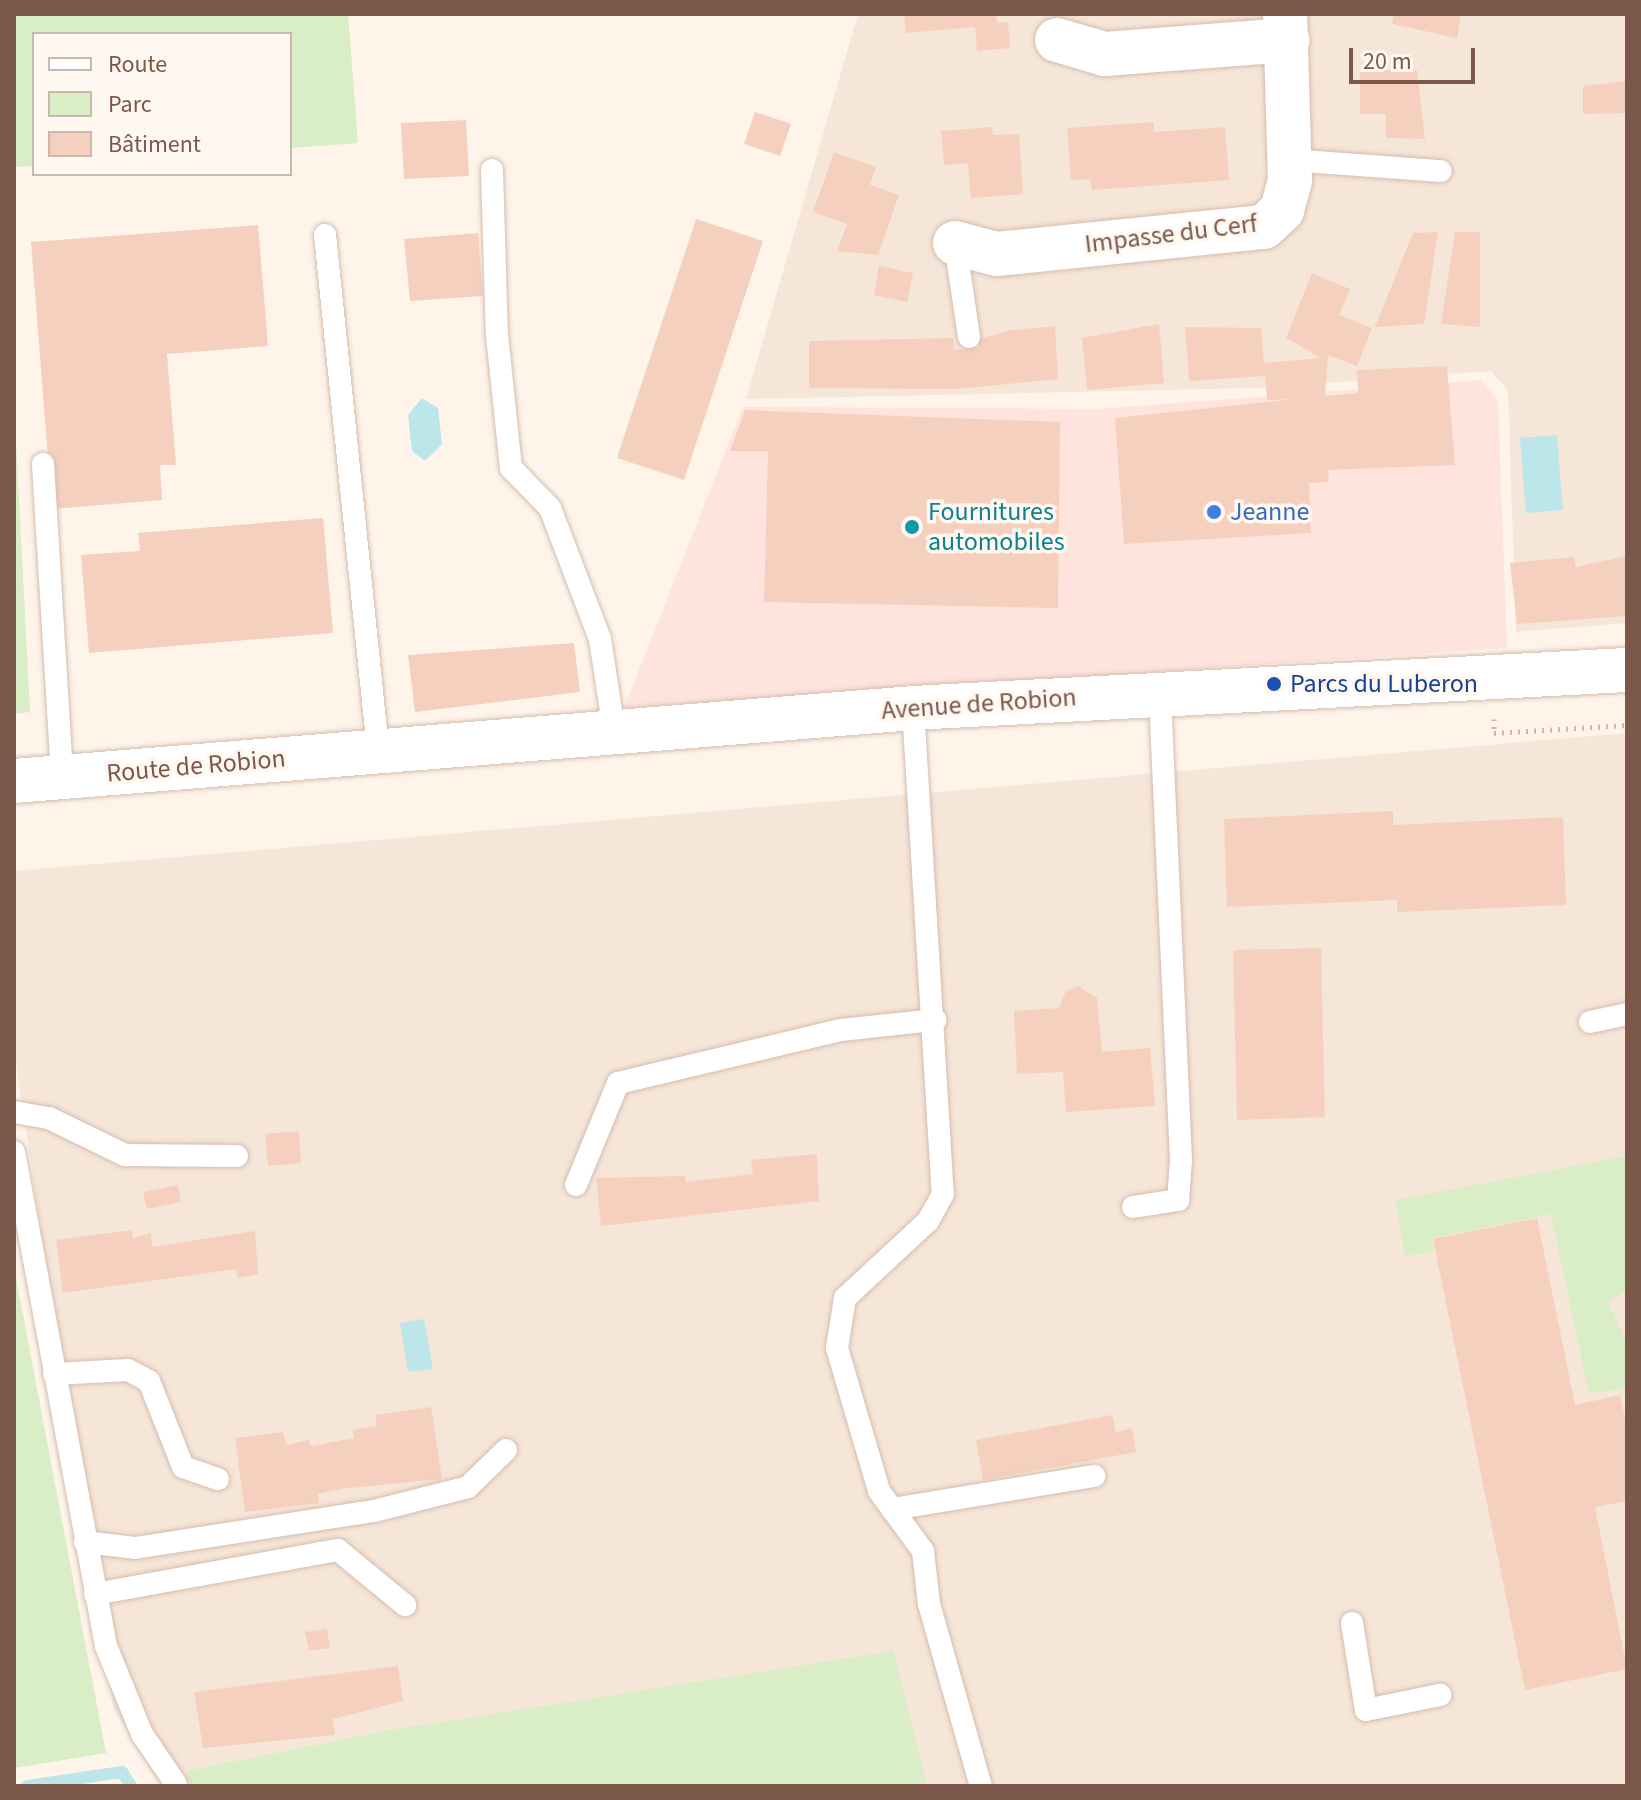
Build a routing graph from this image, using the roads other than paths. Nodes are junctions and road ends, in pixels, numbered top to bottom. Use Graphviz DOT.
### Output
graph roads {
  1 [pos="1286,27"];
  2 [pos="1057,40"];
  3 [pos="1290,160"];
  4 [pos="492,170"];
  5 [pos="1441,171"];
  6 [pos="325,235"];
  7 [pos="955,243"];
  8 [pos="969,337"];
  9 [pos="43,464"];
  10 [pos="1627,670"];
  11 [pos="1580,671"];
  12 [pos="1627,679"];
  13 [pos="1160,691"];
  14 [pos="913,708"];
  15 [pos="614,731"];
  16 [pos="378,750"];
  17 [pos="62,777"];
  18 [pos="14,781"];
  19 [pos="1627,1014"];
  20 [pos="935,1020"];
  21 [pos="1590,1022"];
  22 [pos="14,1112"];
  23 [pos="14,1152"];
  24 [pos="237,1156"];
  25 [pos="576,1185"];
  26 [pos="1133,1207"];
  27 [pos="54,1374"];
  28 [pos="506,1450"];
  29 [pos="1094,1476"];
  30 [pos="218,1479"];
  31 [pos="892,1509"];
  32 [pos="85,1542"];
  33 [pos="95,1594"];
  34 [pos="405,1605"];
  35 [pos="1352,1623"];
  36 [pos="1440,1695"];
  37 [pos="176,1784"];
  38 [pos="981,1786"];
  1 -- 2 [label="main road"];
  1 -- 3 [label="main road, Impasse du Cerf"];
  3 -- 5 [label="lane"];
  3 -- 7 [label="main road, Impasse du Cerf"];
  4 -- 15 [label="lane"];
  6 -- 16 [label="lane"];
  7 -- 8 [label="lane"];
  9 -- 17 [label="lane"];
  10 -- 11 [label="main road, Avenue de Robion"];
  11 -- 12 [label="main road, Avenue de Robion"];
  11 -- 13 [label="main road, Avenue de Robion"];
  13 -- 14 [label="main road, Avenue de Robion"];
  13 -- 26 [label="lane"];
  14 -- 15 [label="main road, Avenue de Robion"];
  14 -- 20 [label="lane"];
  15 -- 16 [label="main road, Avenue de Robion"];
  16 -- 17 [label="main road, Route de Robion"];
  17 -- 18 [label="main road, Route de Robion"];
  19 -- 21 [label="lane"];
  20 -- 25 [label="lane"];
  20 -- 31 [label="lane"];
  22 -- 24 [label="lane"];
  23 -- 27 [label="lane"];
  27 -- 30 [label="lane"];
  27 -- 32 [label="lane"];
  28 -- 32 [label="lane"];
  29 -- 31 [label="lane"];
  31 -- 38 [label="lane"];
  32 -- 33 [label="lane"];
  33 -- 34 [label="lane"];
  33 -- 37 [label="lane"];
  35 -- 36 [label="lane"];
}
